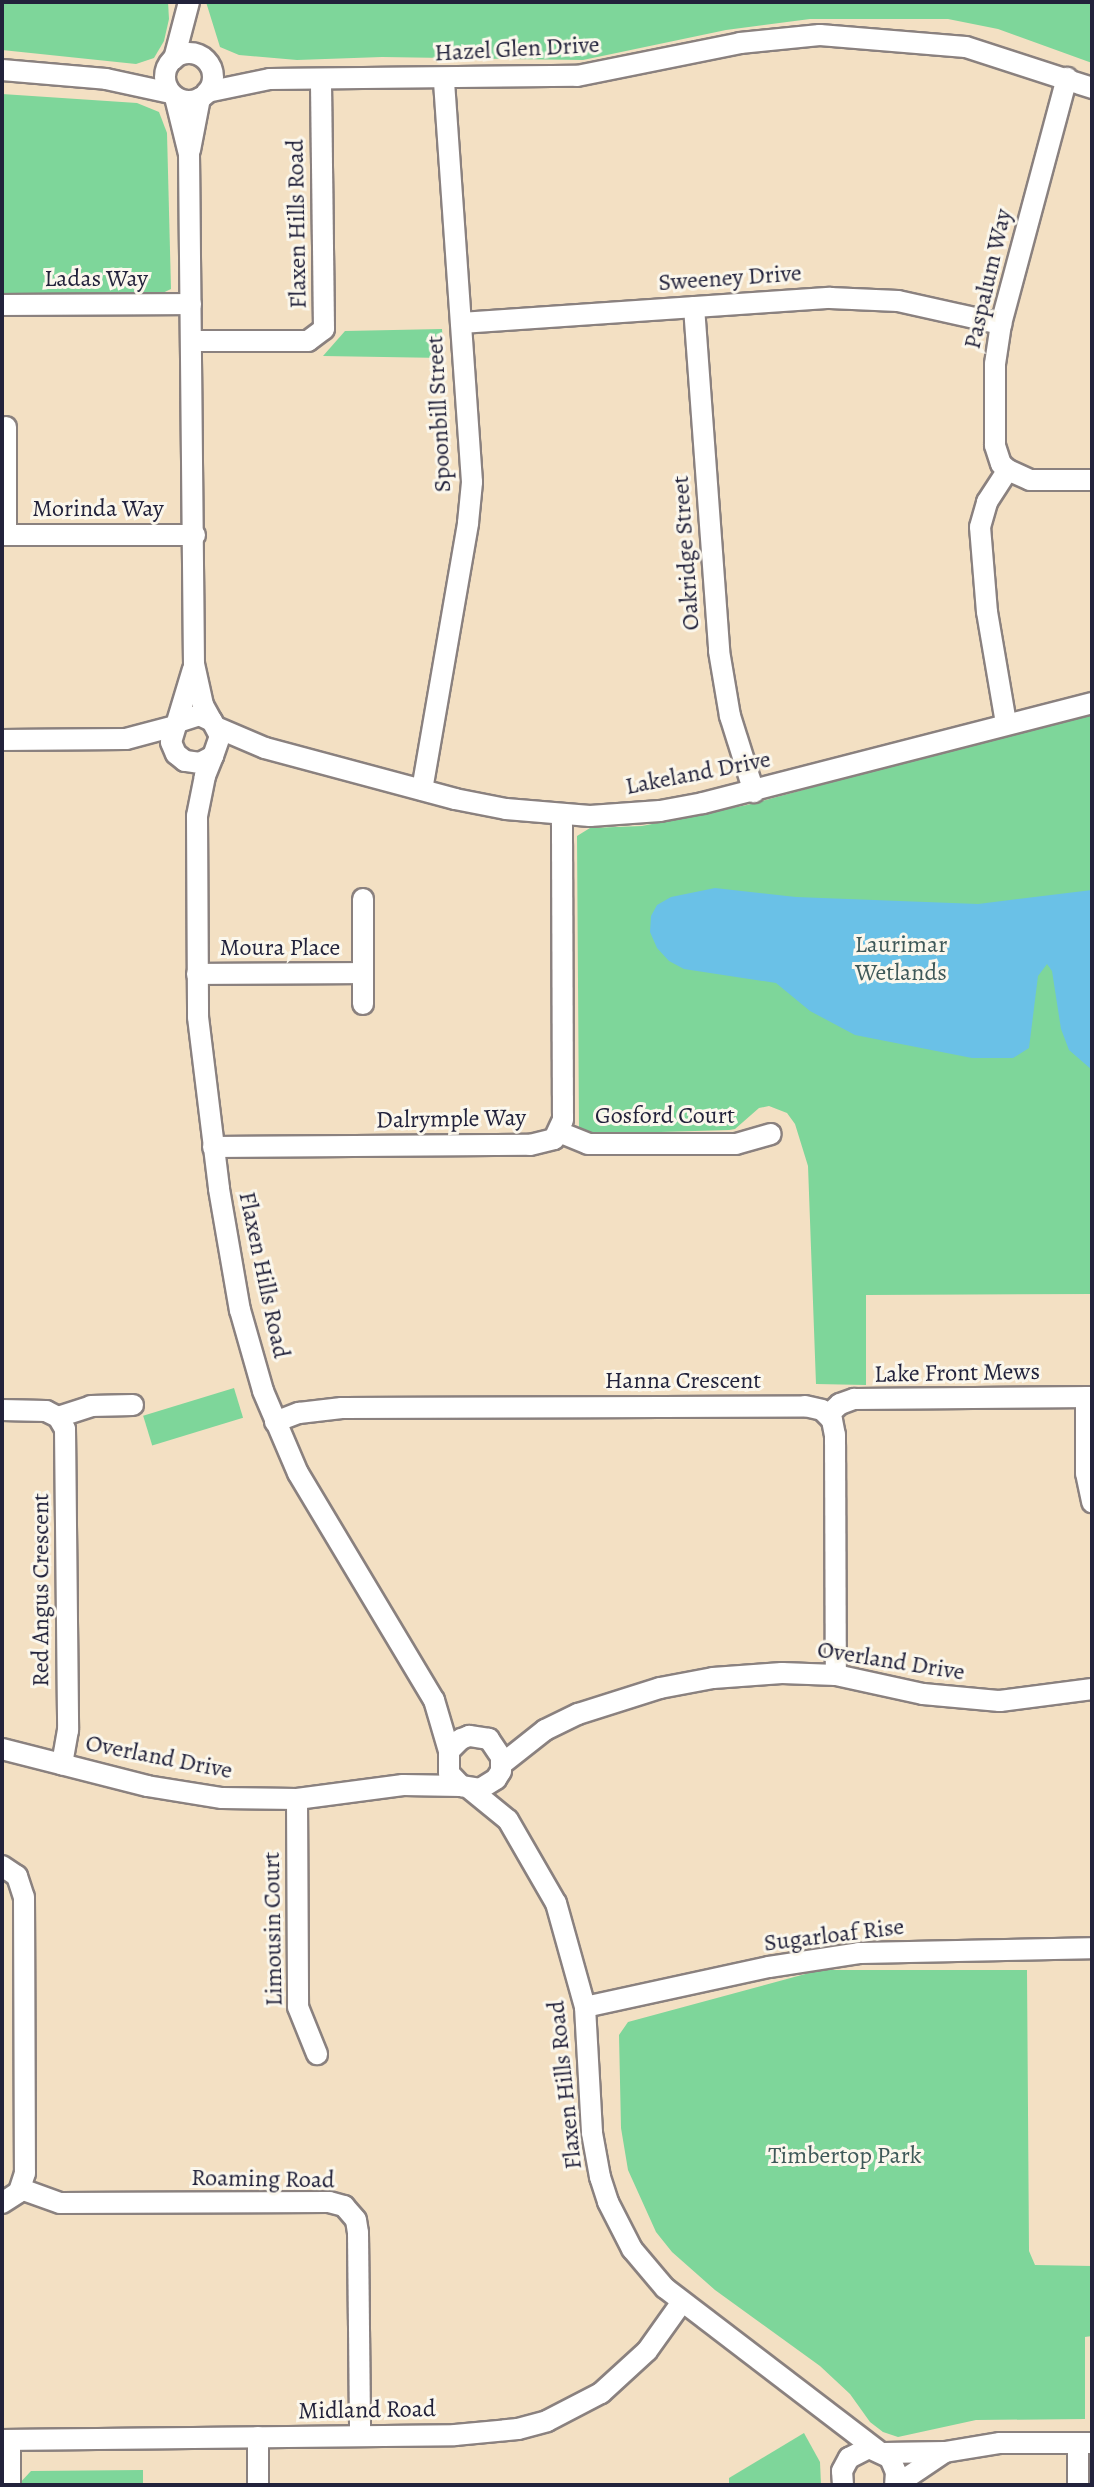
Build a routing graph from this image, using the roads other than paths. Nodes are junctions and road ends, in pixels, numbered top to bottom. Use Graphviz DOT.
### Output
graph roads {
  1 [pos="189,2"];
  2 [pos="172,60"];
  3 [pos="204,60"];
  4 [pos="2,70"];
  5 [pos="1067,78"];
  6 [pos="106,79"];
  7 [pos="270,79"];
  8 [pos="321,79"];
  9 [pos="444,79"];
  10 [pos="1092,88"];
  11 [pos="173,95"];
  12 [pos="204,95"];
  13 [pos="189,154"];
  14 [pos="191,304"];
  15 [pos="2,305"];
  16 [pos="694,307"];
  17 [pos="461,323"];
  18 [pos="1001,324"];
  19 [pos="193,341"];
  20 [pos="6,427"];
  21 [pos="1008,470"];
  22 [pos="1092,480"];
  23 [pos="4,535"];
  24 [pos="195,535"];
  25 [pos="194,664"];
  26 [pos="1092,703"];
  27 [pos="1006,723"];
  28 [pos="177,724"];
  29 [pos="215,724"];
  30 [pos="126,739"];
  31 [pos="2,740"];
  32 [pos="265,748"];
  33 [pos="176,753"];
  34 [pos="215,754"];
  35 [pos="422,790"];
  36 [pos="754,792"];
  37 [pos="197,816"];
  38 [pos="562,816"];
  39 [pos="363,899"];
  40 [pos="363,973"];
  41 [pos="197,974"];
  42 [pos="363,1004"];
  43 [pos="559,1132"];
  44 [pos="771,1134"];
  45 [pos="213,1147"];
  46 [pos="1089,1397"];
  47 [pos="133,1405"];
  48 [pos="2,1410"];
  49 [pos="828,1415"];
  50 [pos="58,1417"];
  51 [pos="275,1422"];
  52 [pos="1092,1502"];
  53 [pos="836,1675"];
  54 [pos="1092,1689"];
  55 [pos="434,1700"];
  56 [pos="545,1730"];
  57 [pos="483,1737"];
  58 [pos="2,1749"];
  59 [pos="448,1754"];
  60 [pos="62,1764"];
  61 [pos="501,1768"];
  62 [pos="403,1785"];
  63 [pos="466,1788"];
  64 [pos="297,1799"];
  65 [pos="508,1820"];
  66 [pos="2,1866"];
  67 [pos="1092,1948"];
  68 [pos="585,2007"];
  69 [pos="317,2054"];
  70 [pos="21,2189"];
  71 [pos="2,2203"];
  72 [pos="682,2302"];
  73 [pos="823,2408"];
  74 [pos="360,2436"];
  75 [pos="258,2437"];
  76 [pos="6,2440"];
  77 [pos="1085,2443"];
  78 [pos="880,2451"];
  79 [pos="945,2452"];
  80 [pos="844,2464"];
  81 [pos="10,2485"];
  82 [pos="258,2485"];
  83 [pos="843,2485"];
  84 [pos="895,2485"];
  85 [pos="1078,2485"];
  1 -- 2 [label="street"];
  1 -- 3 [label="street"];
  2 -- 3 [label="street"];
  2 -- 6 [label="street"];
  2 -- 11 [label="street"];
  3 -- 7 [label="street, Hazel Glen Drive"];
  3 -- 12 [label="street"];
  4 -- 6 [label="street"];
  5 -- 9 [label="street, Hazel Glen Drive"];
  5 -- 10 [label="street, Hazel Glen Drive"];
  5 -- 18 [label="street, Paspalum Way"];
  6 -- 11 [label="street"];
  7 -- 8 [label="street, Hazel Glen Drive"];
  7 -- 12 [label="street, Hazel Glen Drive"];
  8 -- 9 [label="street, Hazel Glen Drive"];
  8 -- 19 [label="street, Flaxen Hills Road"];
  9 -- 17 [label="street, Spoonbill Street"];
  11 -- 12 [label="street"];
  11 -- 13 [label="street"];
  12 -- 13 [label="street"];
  13 -- 14 [label="street"];
  14 -- 15 [label="street, Ladas Way"];
  14 -- 19 [label="street"];
  16 -- 17 [label="street, Sweeney Drive"];
  16 -- 18 [label="street, Sweeney Drive"];
  16 -- 36 [label="street, Oakridge Street"];
  17 -- 35 [label="street, Spoonbill Street"];
  18 -- 21 [label="street, Paspalum Way"];
  19 -- 24 [label="street"];
  20 -- 23 [label="street"];
  21 -- 22 [label="street"];
  21 -- 27 [label="street"];
  23 -- 24 [label="street, Morinda Way"];
  24 -- 25 [label="street"];
  25 -- 28 [label="street"];
  25 -- 29 [label="street"];
  26 -- 27 [label="street, Lakeland Drive"];
  27 -- 36 [label="street, Lakeland Drive"];
  28 -- 29 [label="street"];
  28 -- 30 [label="street"];
  28 -- 33 [label="street"];
  29 -- 32 [label="street, Lakeland Drive"];
  29 -- 34 [label="street"];
  30 -- 31 [label="street"];
  30 -- 33 [label="street"];
  32 -- 34 [label="street, Lakeland Drive"];
  32 -- 35 [label="street, Lakeland Drive"];
  33 -- 34 [label="street"];
  33 -- 37 [label="street, Flaxen Hills Road"];
  34 -- 37 [label="street, Flaxen Hills Road"];
  35 -- 38 [label="street, Lakeland Drive"];
  36 -- 38 [label="street, Lakeland Drive"];
  37 -- 41 [label="street, Flaxen Hills Road"];
  38 -- 43 [label="street, Dalrymple Way"];
  39 -- 40 [label="street, Moura Place"];
  40 -- 41 [label="street, Moura Place"];
  40 -- 42 [label="street, Moura Place"];
  41 -- 45 [label="street, Flaxen Hills Road"];
  43 -- 44 [label="street, Gosford Court"];
  43 -- 45 [label="street, Dalrymple Way"];
  45 -- 51 [label="street, Flaxen Hills Road"];
  46 -- 49 [label="street, Lake Front Mews"];
  46 -- 52 [label="street"];
  47 -- 50 [label="street"];
  48 -- 50 [label="street"];
  49 -- 51 [label="street, Hanna Crescent"];
  49 -- 53 [label="street"];
  50 -- 60 [label="street, Red Angus Crescent"];
  51 -- 55 [label="street, Flaxen Hills Road"];
  53 -- 54 [label="street, Overland Drive"];
  53 -- 56 [label="street, Overland Drive"];
  55 -- 57 [label="street, Flaxen Hills Road"];
  55 -- 59 [label="street, Flaxen Hills Road"];
  56 -- 57 [label="street, Overland Drive"];
  56 -- 61 [label="street, Overland Drive"];
  57 -- 59 [label="street"];
  57 -- 61 [label="street"];
  58 -- 60 [label="street, Overland Drive"];
  59 -- 62 [label="street, Overland Drive"];
  59 -- 63 [label="street"];
  60 -- 64 [label="street, Overland Drive"];
  61 -- 63 [label="street"];
  61 -- 65 [label="street, Flaxen Hills Road"];
  62 -- 63 [label="street, Overland Drive"];
  62 -- 64 [label="street, Overland Drive"];
  63 -- 65 [label="street, Flaxen Hills Road"];
  64 -- 69 [label="street, Limousin Court"];
  65 -- 68 [label="street, Flaxen Hills Road"];
  66 -- 70 [label="street"];
  67 -- 68 [label="street, Sugarloaf Rise"];
  68 -- 72 [label="street, Flaxen Hills Road"];
  70 -- 71 [label="street"];
  70 -- 74 [label="street, Roaming Road"];
  72 -- 73 [label="street, Flaxen Hills Road"];
  72 -- 74 [label="street, Midland Road"];
  73 -- 78 [label="street, Flaxen Hills Road"];
  73 -- 80 [label="street, Flaxen Hills Road"];
  74 -- 75 [label="street, Midland Road"];
  75 -- 76 [label="street, Midland Road"];
  75 -- 82 [label="street"];
  76 -- 81 [label="street"];
  77 -- 79 [label="street"];
  77 -- 85 [label="street"];
  78 -- 79 [label="street"];
  78 -- 80 [label="street"];
  78 -- 84 [label="street"];
  79 -- 84 [label="street"];
  80 -- 83 [label="street"];
}
